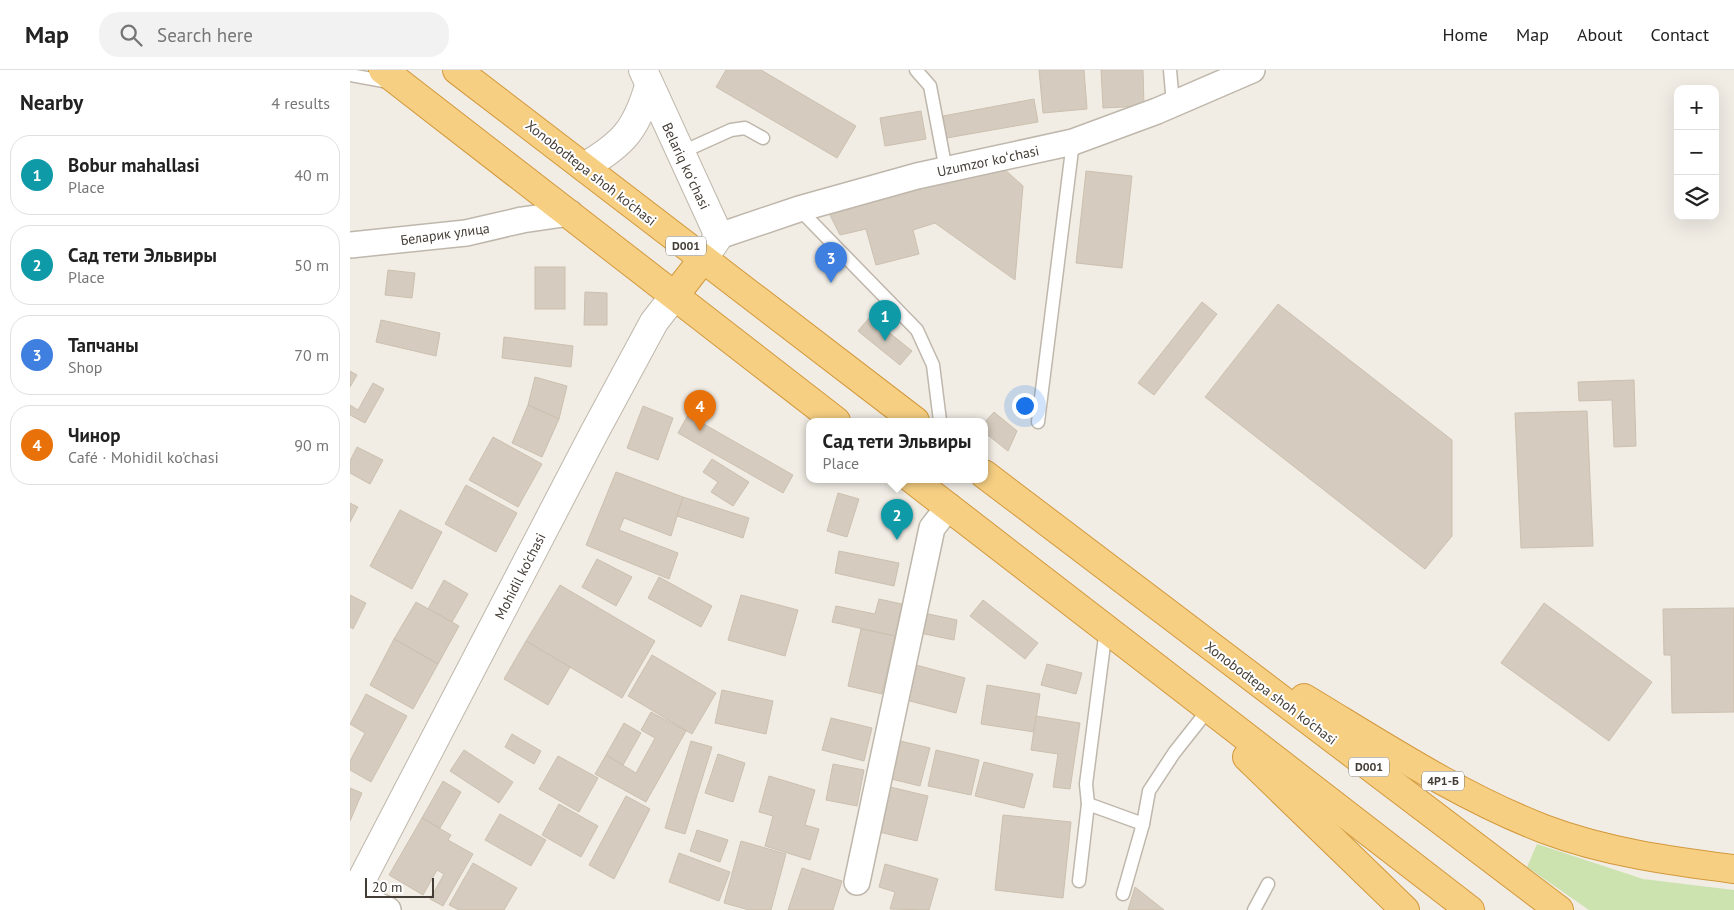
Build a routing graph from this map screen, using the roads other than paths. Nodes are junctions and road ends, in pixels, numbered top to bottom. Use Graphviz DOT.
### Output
graph roads {
  1 [pos="457,70"];
  2 [pos="916,70"];
  3 [pos="1170,70"];
  4 [pos="1252,70"];
  5 [pos="350,75"];
  6 [pos="393,77"];
  7 [pos="646,78"];
  8 [pos="1173,104"];
  9 [pos="763,138"];
  10 [pos="1073,142"];
  11 [pos="680,154"];
  12 [pos="584,167"];
  13 [pos="946,170"];
  14 [pos="799,209"];
  15 [pos="570,214"];
  16 [pos="719,236"];
  17 [pos="350,245"];
  18 [pos="703,259"];
  19 [pos="675,295"];
  20 [pos="832,418"];
  21 [pos="911,418"];
  22 [pos="940,418"];
  23 [pos="1038,422"];
  24 [pos="988,477"];
  25 [pos="917,483"];
  26 [pos="949,506"];
  27 [pos="1180,624"];
  28 [pos="1106,629"];
  29 [pos="1152,665"];
  30 [pos="1204,715"];
  31 [pos="1088,804"];
  32 [pos="1143,824"];
  33 [pos="1734,869"];
  34 [pos="1079,881"];
  35 [pos="857,882"];
  36 [pos="1268,884"];
  37 [pos="1122,894"];
  38 [pos="351,896"];
  39 [pos="388,910"];
  40 [pos="1254,910"];
  41 [pos="1405,910"];
  42 [pos="1470,910"];
  43 [pos="1559,910"];
  1 -- 12 [label="highway, Xonobodtepa shoh ko'chasi / D001"];
  2 -- 13 [label="lane"];
  3 -- 8 [label="lane"];
  4 -- 8 [label="street, Uzumzor koʻchasi"];
  5 -- 6 [label="lane"];
  6 -- 15 [label="highway"];
  7 -- 11 [label="street, Belariq koʻchasi"];
  7 -- 12 [label="street"];
  8 -- 10 [label="street, Uzumzor koʻchasi"];
  9 -- 11 [label="lane"];
  10 -- 13 [label="street, Uzumzor koʻchasi"];
  10 -- 23 [label="lane"];
  11 -- 16 [label="street, Belariq koʻchasi"];
  12 -- 18 [label="highway, Xonobodtepa shoh ko'chasi / D001"];
  13 -- 14 [label="street, Uzumzor koʻchasi"];
  14 -- 16 [label="street, Uzumzor koʻchasi"];
  14 -- 22 [label="lane"];
  15 -- 17 [label="street, Беларик улица"];
  15 -- 19 [label="highway"];
  16 -- 18 [label="street"];
  18 -- 19 [label="highway, Mohidil ko'chasi"];
  18 -- 21 [label="highway, Xonobodtepa shoh ko'chasi / D001"];
  19 -- 20 [label="highway"];
  19 -- 38 [label="street, Mohidil ko'chasi"];
  24 -- 27 [label="highway, Xonobodtepa shoh ko'chasi / D001"];
  25 -- 26 [label="highway"];
  26 -- 28 [label="highway"];
  26 -- 35 [label="street"];
  27 -- 33 [label="highway, 4Р1-Б"];
  27 -- 43 [label="highway, Xonobodtepa shoh ko'chasi / D001"];
  28 -- 29 [label="highway"];
  28 -- 31 [label="lane"];
  29 -- 30 [label="highway"];
  29 -- 42 [label="highway"];
  30 -- 32 [label="lane"];
  30 -- 41 [label="highway"];
  31 -- 32 [label="lane"];
  31 -- 34 [label="lane"];
  32 -- 37 [label="lane"];
  36 -- 40 [label="lane"];
  38 -- 39 [label="street"];
}
